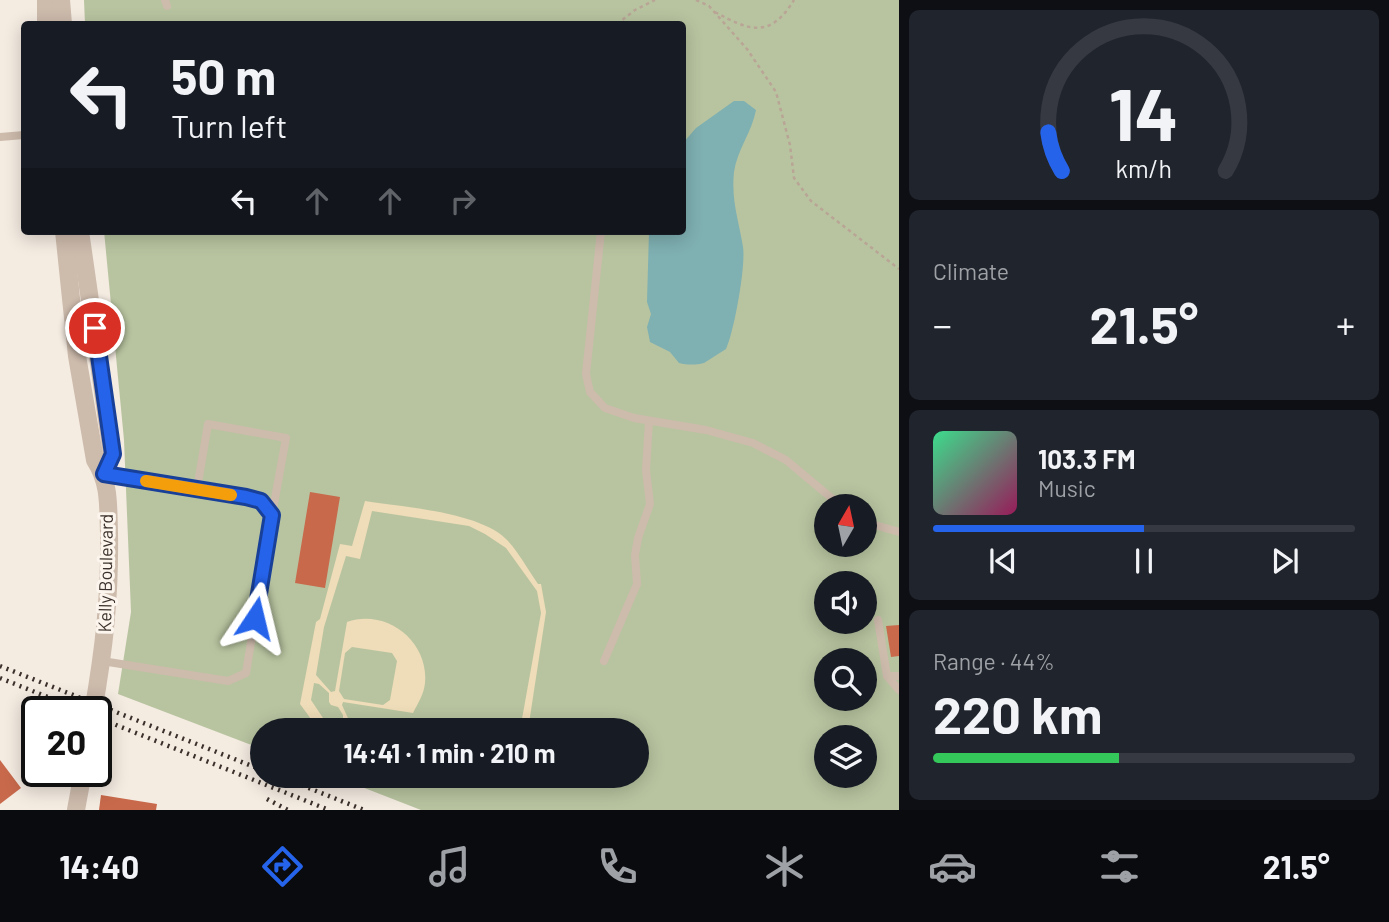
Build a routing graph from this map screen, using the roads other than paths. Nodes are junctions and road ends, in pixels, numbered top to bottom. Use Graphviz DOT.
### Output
graph roads {
  1 [pos="46,0"];
  2 [pos="61,0"];
  3 [pos="46,21"];
  4 [pos="63,21"];
  5 [pos="21,135"];
  6 [pos="0,137"];
  7 [pos="64,235"];
  8 [pos="81,235"];
  9 [pos="601,235"];
  10 [pos="649,421"];
  11 [pos="104,474"];
  12 [pos="197,489"];
  13 [pos="827,494"];
  14 [pos="272,515"];
  15 [pos="877,526"];
  16 [pos="899,532"];
  17 [pos="878,620"];
  18 [pos="102,661"];
  19 [pos="604,661"];
  20 [pos="887,676"];
  21 [pos="899,676"];
  22 [pos="899,690"];
  23 [pos="96,696"];
  24 [pos="80,787"];
  25 [pos="76,810"];
  1 -- 3 [label="street"];
  2 -- 4 [label="street"];
  5 -- 6 [label="lane"];
  7 -- 11 [label="street, Kelly Boulevard"];
  8 -- 11 [label="street, Kelly Boulevard"];
  9 -- 10 [label="lane"];
  10 -- 13 [label="lane"];
  10 -- 19 [label="lane"];
  11 -- 12 [label="lane"];
  11 -- 18 [label="street, Kelly Boulevard"];
  12 -- 14 [label="lane"];
  12 -- 14 [label="lane"];
  14 -- 18 [label="lane"];
  15 -- 16 [label="lane"];
  17 -- 20 [label="lane"];
  18 -- 23 [label="street, Kelly Boulevard"];
  20 -- 21 [label="lane"];
  20 -- 22 [label="lane"];
  24 -- 25 [label="street"];
}
